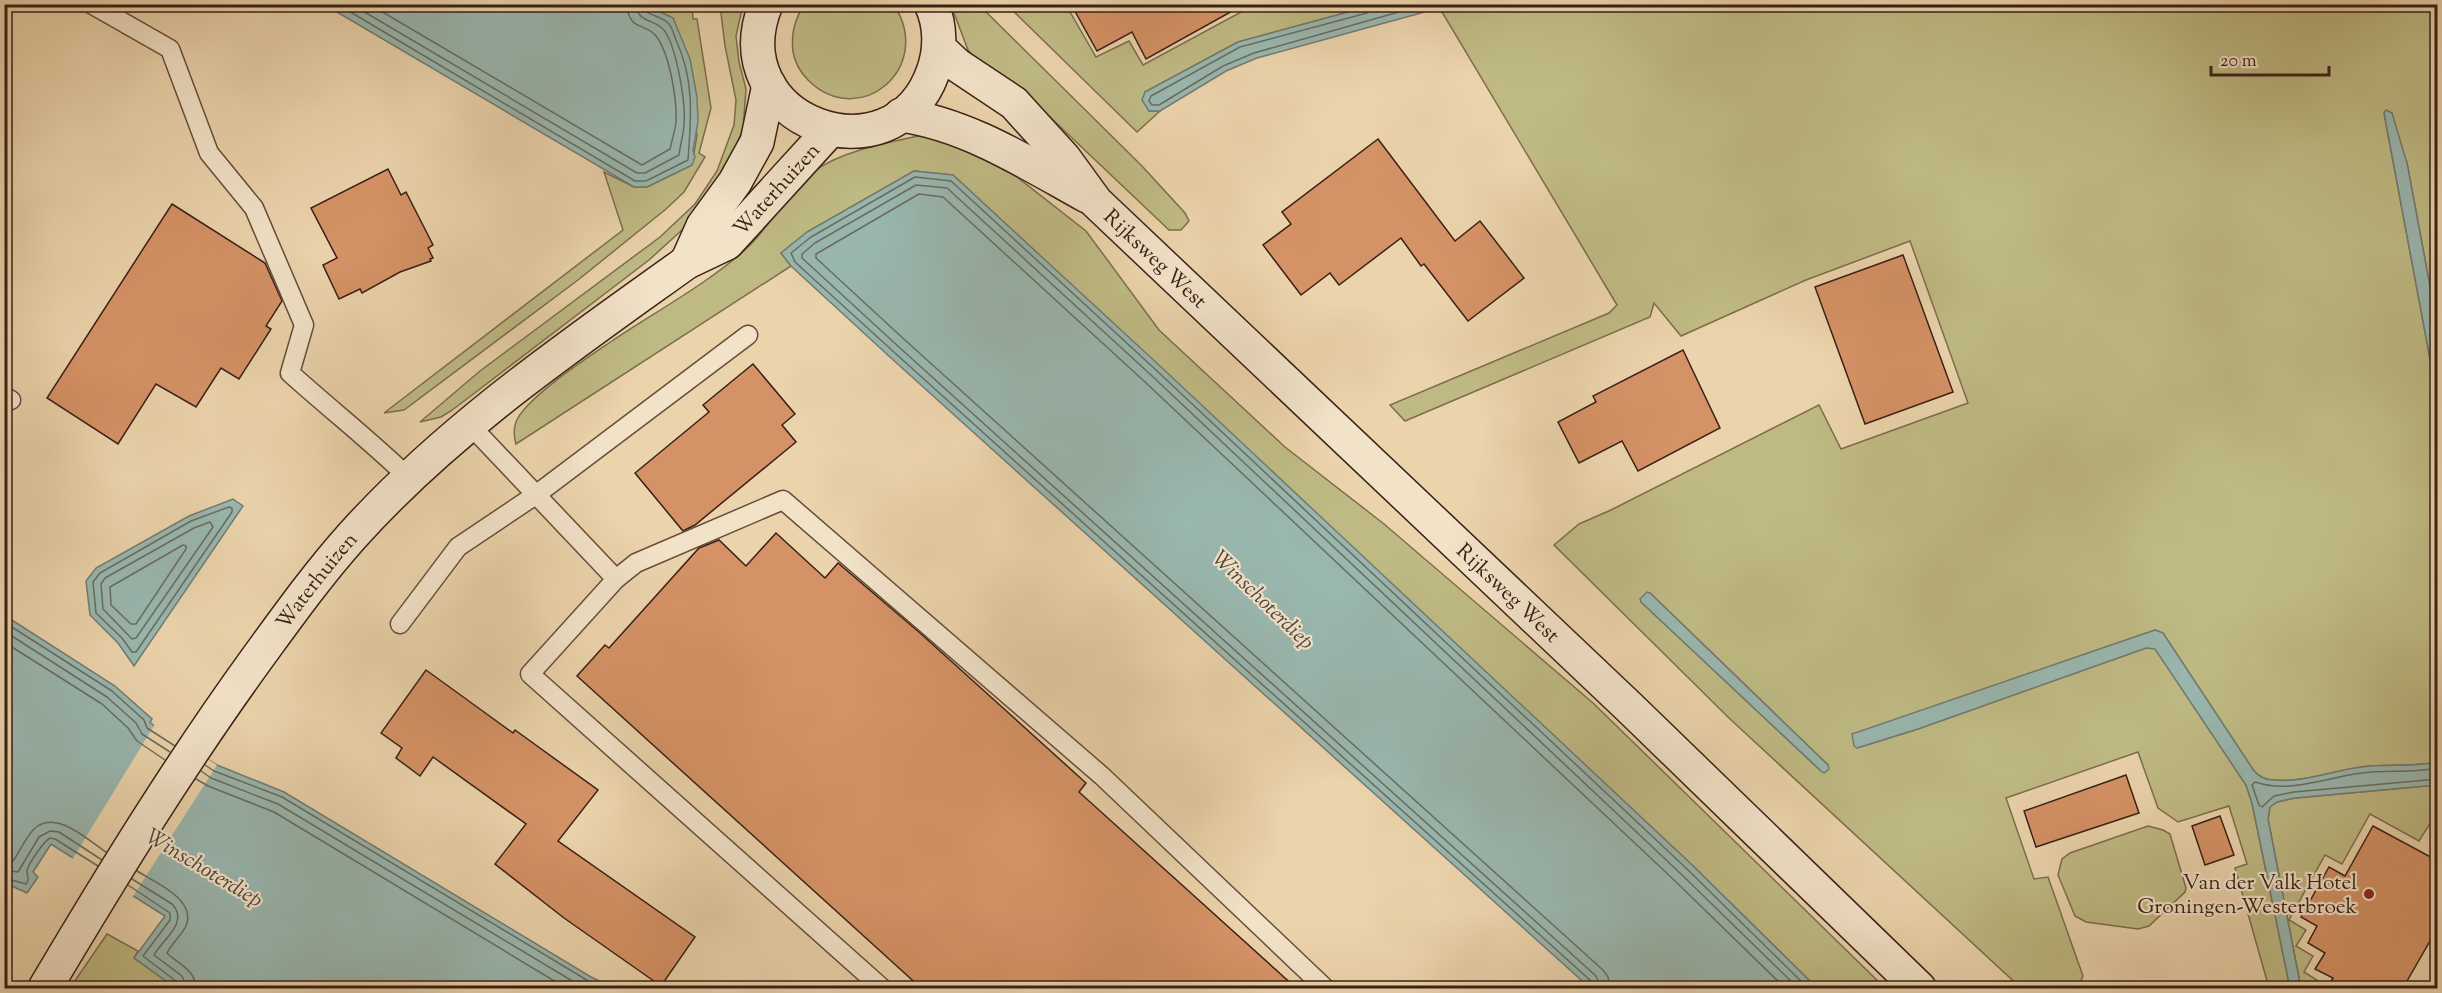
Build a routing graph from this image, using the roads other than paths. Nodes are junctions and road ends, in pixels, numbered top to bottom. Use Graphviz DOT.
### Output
graph roads {
  1 [pos="91,4"];
  2 [pos="766,4"];
  3 [pos="931,4"];
  4 [pos="939,48"];
  5 [pos="769,85"];
  6 [pos="901,115"];
  7 [pos="831,130"];
  8 [pos="1096,202"];
  9 [pos="687,262"];
  10 [pos="747,335"];
  11 [pos="469,424"];
  12 [pos="410,478"];
  13 [pos="537,494"];
  14 [pos="616,579"];
  15 [pos="400,624"];
  16 [pos="45,988"];
  17 [pos="882,988"];
  18 [pos="1325,988"];
  19 [pos="1919,988"];
  1 -- 12 [label="lane"];
  2 -- 5 [label="main road"];
  3 -- 4 [label="main road"];
  4 -- 6 [label="main road"];
  4 -- 8 [label="main road, Rijksweg West"];
  5 -- 7 [label="main road"];
  5 -- 9 [label="main road, Waterhuizen"];
  6 -- 7 [label="main road"];
  6 -- 8 [label="main road, Rijksweg West"];
  7 -- 9 [label="main road, Waterhuizen"];
  8 -- 19 [label="main road, Rijksweg West"];
  9 -- 11 [label="main road, Waterhuizen"];
  10 -- 13 [label="lane"];
  11 -- 12 [label="main road, Waterhuizen"];
  11 -- 13 [label="lane"];
  12 -- 16 [label="main road, Waterhuizen"];
  13 -- 14 [label="lane"];
  13 -- 15 [label="lane"];
  14 -- 17 [label="lane"];
  14 -- 18 [label="lane"];
}
